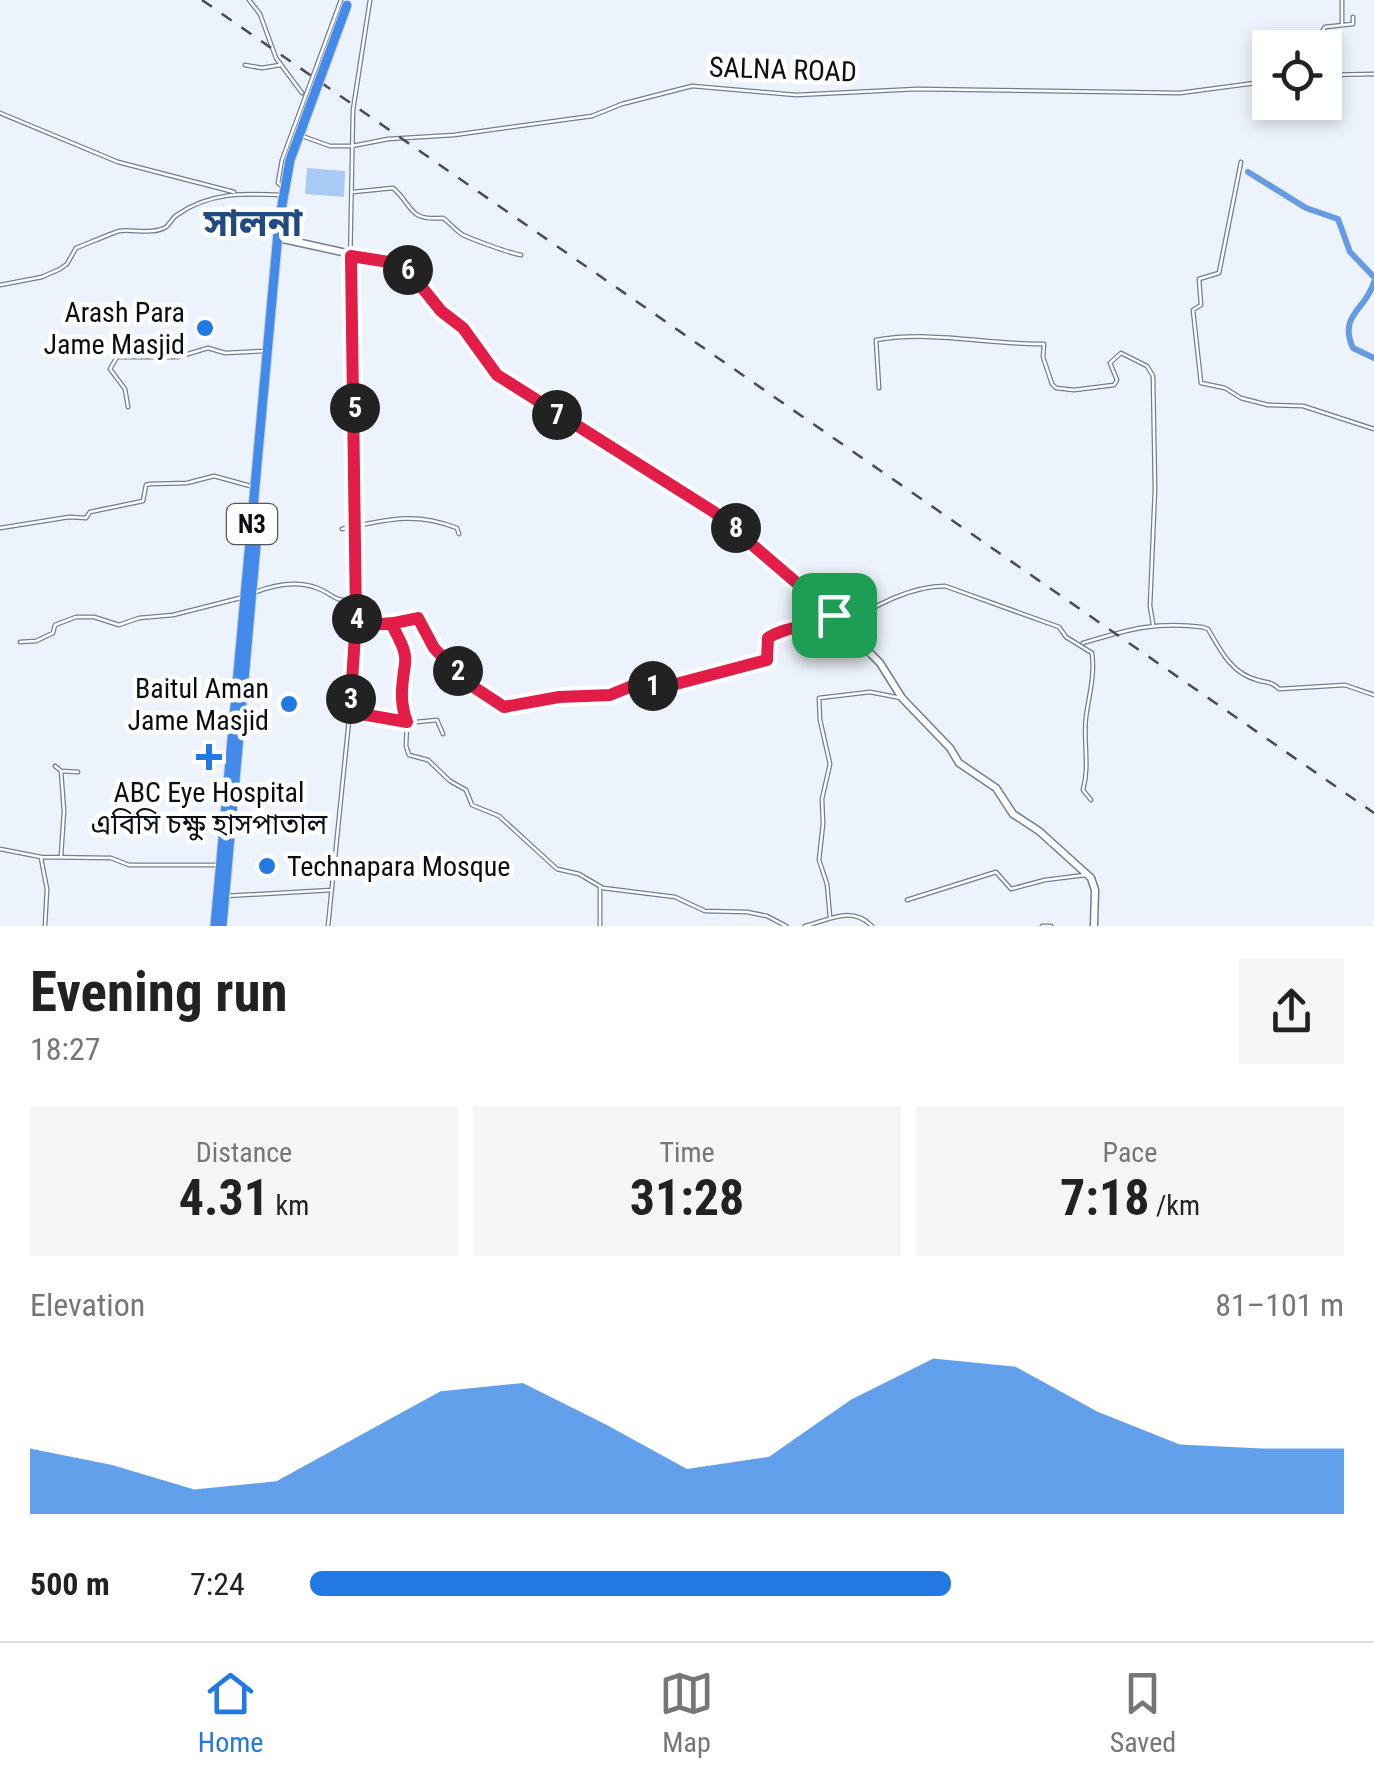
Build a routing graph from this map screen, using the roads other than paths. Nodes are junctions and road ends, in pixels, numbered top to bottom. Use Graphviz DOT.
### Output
graph roads {
  1 [pos="249,0"];
  2 [pos="370,0"];
  3 [pos="1342,0"];
  4 [pos="348,2"];
  5 [pos="1334,13"];
  6 [pos="1342,13"];
  7 [pos="1353,16"];
  8 [pos="1342,24"];
  9 [pos="1322,30"];
  10 [pos="245,65"];
  11 [pos="281,65"];
  12 [pos="1374,74"];
  13 [pos="1342,75"];
  14 [pos="1252,83"];
  15 [pos="304,95"];
  16 [pos="0,113"];
  17 [pos="304,129"];
  18 [pos="352,146"];
  19 [pos="1242,162"];
  20 [pos="284,191"];
  21 [pos="236,192"];
  22 [pos="352,192"];
  23 [pos="283,240"];
  24 [pos="521,255"];
  25 [pos="351,256"];
  26 [pos="0,285"];
  27 [pos="268,351"];
  28 [pos="879,388"];
  29 [pos="128,407"];
  30 [pos="1374,429"];
  31 [pos="255,488"];
  32 [pos="356,527"];
  33 [pos="0,528"];
  34 [pos="342,529"];
  35 [pos="459,534"];
  36 [pos="248,595"];
  37 [pos="357,601"];
  38 [pos="834,615"];
  39 [pos="356,619"];
  40 [pos="392,624"];
  41 [pos="1152,624"];
  42 [pos="846,626"];
  43 [pos="20,642"];
  44 [pos="1080,644"];
  45 [pos="1374,695"];
  46 [pos="902,698"];
  47 [pos="350,712"];
  48 [pos="407,722"];
  49 [pos="443,734"];
  50 [pos="54,766"];
  51 [pos="61,771"];
  52 [pos="78,772"];
  53 [pos="1092,800"];
  54 [pos="0,849"];
  55 [pos="41,857"];
  56 [pos="60,857"];
  57 [pos="221,865"];
  58 [pos="44,872"];
  59 [pos="52,872"];
  60 [pos="1085,875"];
  61 [pos="600,886"];
  62 [pos="333,890"];
  63 [pos="225,896"];
  64 [pos="908,900"];
  65 [pos="772,918"];
  66 [pos="830,918"];
  67 [pos="45,926"];
  68 [pos="218,926"];
  69 [pos="328,926"];
  70 [pos="600,926"];
  71 [pos="768,926"];
  72 [pos="786,926"];
  73 [pos="805,926"];
  74 [pos="872,926"];
  75 [pos="1042,926"];
  76 [pos="1051,926"];
  77 [pos="1094,926"];
  1 -- 11 [label="street"];
  2 -- 18 [label="street"];
  3 -- 6 [label="street"];
  4 -- 15 [label="street"];
  4 -- 17 [label="highway, N3, bridge"];
  5 -- 6 [label="street"];
  6 -- 8 [label="street"];
  7 -- 8 [label="street"];
  8 -- 9 [label="street"];
  10 -- 11 [label="street"];
  11 -- 15 [label="street"];
  12 -- 13 [label="street"];
  14 -- 18 [label="street, SALNA ROAD"];
  15 -- 20 [label="street"];
  16 -- 21 [label="street"];
  17 -- 18 [label="street, SALNA ROAD"];
  17 -- 20 [label="highway, N3"];
  17 -- 23 [label="highway, N3"];
  18 -- 22 [label="street"];
  19 -- 30 [label="street"];
  20 -- 21 [label="street"];
  20 -- 27 [label="highway, N3"];
  21 -- 26 [label="street"];
  22 -- 24 [label="street"];
  22 -- 25 [label="street"];
  23 -- 25 [label="main road"];
  23 -- 36 [label="highway, N3"];
  25 -- 32 [label="street"];
  25 -- 38 [label="main road"];
  27 -- 29 [label="street"];
  27 -- 31 [label="highway, N3"];
  28 -- 41 [label="street"];
  31 -- 33 [label="street"];
  31 -- 36 [label="highway, N3"];
  32 -- 34 [label="street"];
  32 -- 35 [label="street"];
  32 -- 37 [label="street"];
  36 -- 37 [label="street"];
  36 -- 43 [label="street"];
  36 -- 57 [label="highway, N3"];
  36 -- 63 [label="highway, N3"];
  37 -- 39 [label="street"];
  38 -- 40 [label="street"];
  38 -- 42 [label="main road"];
  39 -- 40 [label="street"];
  39 -- 47 [label="street"];
  40 -- 48 [label="street"];
  41 -- 44 [label="street"];
  41 -- 45 [label="street"];
  42 -- 44 [label="street"];
  42 -- 46 [label="main road"];
  44 -- 53 [label="street"];
  46 -- 60 [label="main road"];
  46 -- 66 [label="street"];
  47 -- 48 [label="street"];
  47 -- 62 [label="street"];
  48 -- 49 [label="street"];
  48 -- 61 [label="street"];
  50 -- 51 [label="street"];
  51 -- 52 [label="street"];
  51 -- 56 [label="street"];
  54 -- 55 [label="street"];
  55 -- 56 [label="street"];
  55 -- 58 [label="street"];
  56 -- 57 [label="street"];
  57 -- 68 [label="highway, N3"];
  58 -- 59 [label="street"];
  58 -- 67 [label="street"];
  60 -- 64 [label="street"];
  60 -- 77 [label="main road"];
  61 -- 65 [label="street"];
  61 -- 70 [label="street"];
  62 -- 63 [label="street"];
  62 -- 69 [label="street"];
  63 -- 68 [label="highway, N3"];
  65 -- 71 [label="street"];
  65 -- 72 [label="street"];
  66 -- 73 [label="street"];
  66 -- 74 [label="street"];
  75 -- 76 [label="street"];
}
